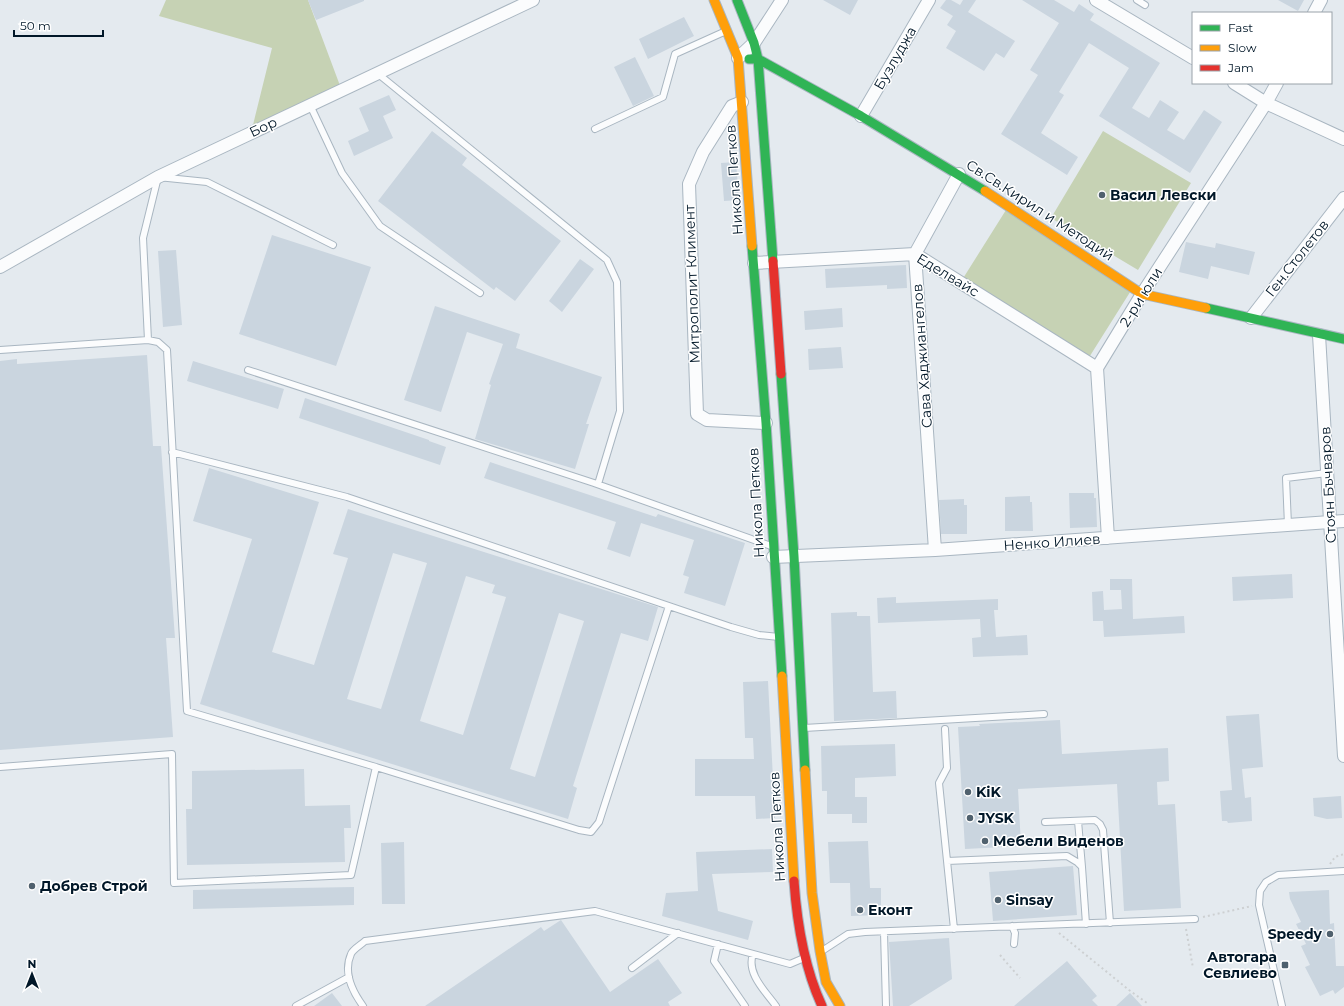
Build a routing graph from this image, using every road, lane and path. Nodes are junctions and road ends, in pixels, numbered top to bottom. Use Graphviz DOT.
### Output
graph roads {
  1 [pos="533,0"];
  2 [pos="714,0"];
  3 [pos="737,0"];
  4 [pos="782,0"];
  5 [pos="929,0"];
  6 [pos="1096,0"];
  7 [pos="1137,0"];
  8 [pos="1321,0"];
  9 [pos="1145,5"];
  10 [pos="1315,12"];
  11 [pos="727,30"];
  12 [pos="754,43"];
  13 [pos="1192,57"];
  14 [pos="738,58"];
  15 [pos="758,59"];
  16 [pos="377,73"];
  17 [pos="1236,84"];
  18 [pos="1276,84"];
  19 [pos="742,102"];
  20 [pos="1266,103"];
  21 [pos="310,105"];
  22 [pos="861,116"];
  23 [pos="595,129"];
  24 [pos="1344,139"];
  25 [pos="959,174"];
  26 [pos="158,177"];
  27 [pos="1344,198"];
  28 [pos="333,245"];
  29 [pos="914,254"];
  30 [pos="754,263"];
  31 [pos="773,263"];
  32 [pos="1,266"];
  33 [pos="480,293"];
  34 [pos="1142,294"];
  35 [pos="1251,318"];
  36 [pos="1319,334"];
  37 [pos="1344,339"];
  38 [pos="148,340"];
  39 [pos="0,350"];
  40 [pos="1096,368"];
  41 [pos="248,370"];
  42 [pos="766,424"];
  43 [pos="172,452"];
  44 [pos="1327,473"];
  45 [pos="598,484"];
  46 [pos="1330,521"];
  47 [pos="1344,521"];
  48 [pos="1288,525"];
  49 [pos="1108,538"];
  50 [pos="936,550"];
  51 [pos="773,552"];
  52 [pos="794,556"];
  53 [pos="669,606"];
  54 [pos="779,637"];
  55 [pos="1044,714"];
  56 [pos="802,729"];
  57 [pos="945,729"];
  58 [pos="1344,756"];
  59 [pos="0,767"];
  60 [pos="376,767"];
  61 [pos="1078,820"];
  62 [pos="1045,822"];
  63 [pos="1344,854"];
  64 [pos="947,861"];
  65 [pos="1082,867"];
  66 [pos="1344,871"];
  67 [pos="1330,873"];
  68 [pos="1259,905"];
  69 [pos="1195,919"];
  70 [pos="1185,920"];
  71 [pos="1110,922"];
  72 [pos="1086,924"];
  73 [pos="1049,925"];
  74 [pos="1012,926"];
  75 [pos="954,929"];
  76 [pos="884,932"];
  77 [pos="678,933"];
  78 [pos="718,944"];
  79 [pos="1014,944"];
  80 [pos="820,952"];
  81 [pos="753,954"];
  82 [pos="1000,955"];
  83 [pos="804,958"];
  84 [pos="632,968"];
  85 [pos="1193,968"];
  86 [pos="348,977"];
  87 [pos="1020,978"];
  88 [pos="1147,1003"];
  89 [pos="296,1006"];
  90 [pos="363,1006"];
  91 [pos="745,1006"];
  92 [pos="776,1006"];
  93 [pos="822,1006"];
  94 [pos="840,1006"];
  95 [pos="886,1006"];
  96 [pos="1282,1006"];
  1 -- 16 [label="street, Бор"];
  2 -- 11 [label="main road, Никола Петков"];
  3 -- 12 [label="main road"];
  4 -- 12 [label="street"];
  5 -- 22 [label="street, Бузлуджа"];
  6 -- 13 [label="street"];
  7 -- 9 [label="lane"];
  8 -- 10 [label="street"];
  11 -- 14 [label="main road, Никола Петков"];
  11 -- 23 [label="lane"];
  12 -- 14 [label="street"];
  12 -- 15 [label="main road"];
  14 -- 15 [label="main road, Св.Св.Кирил и Методий"];
  14 -- 19 [label="main road, Никола Петков"];
  15 -- 22 [label="main road, Св.Св.Кирил и Методий"];
  15 -- 31 [label="main road"];
  16 -- 21 [label="street, Бор"];
  16 -- 45 [label="lane"];
  17 -- 20 [label="street"];
  18 -- 20 [label="street, 2-ри юли"];
  19 -- 30 [label="main road, Никола Петков"];
  19 -- 42 [label="street, Митрополит Климент"];
  20 -- 24 [label="street"];
  20 -- 34 [label="street, 2-ри юли"];
  21 -- 26 [label="street, Бор"];
  21 -- 33 [label="lane"];
  22 -- 25 [label="main road, Св.Св.Кирил и Методий"];
  25 -- 29 [label="street"];
  25 -- 34 [label="main road, Св.Св.Кирил и Методий"];
  26 -- 28 [label="lane"];
  26 -- 32 [label="street, Бор"];
  26 -- 38 [label="lane"];
  27 -- 35 [label="street, Ген.Столетов"];
  29 -- 31 [label="street, Еделвайс"];
  29 -- 40 [label="street, Еделвайс"];
  29 -- 50 [label="street, Сава Хаджиангелов"];
  30 -- 31 [label="street, Еделвайс"];
  30 -- 42 [label="main road, Никола Петков"];
  31 -- 52 [label="main road"];
  34 -- 35 [label="main road, Св.Св.Кирил и Методий"];
  34 -- 40 [label="street, 2-ри юли"];
  35 -- 36 [label="main road, Св.Св.Кирил и Методий"];
  36 -- 37 [label="main road, Св.Св.Кирил и Методий"];
  36 -- 44 [label="street, Стоян Бъчваров"];
  38 -- 39 [label="lane"];
  38 -- 43 [label="lane"];
  40 -- 49 [label="street"];
  41 -- 45 [label="lane"];
  42 -- 51 [label="main road, Никола Петков"];
  43 -- 53 [label="lane"];
  43 -- 60 [label="lane"];
  44 -- 46 [label="street, Стоян Бъчваров"];
  44 -- 48 [label="lane"];
  45 -- 51 [label="lane"];
  46 -- 47 [label="street, Ненко Илиев"];
  46 -- 48 [label="street, Ненко Илиев"];
  46 -- 58 [label="street, Стоян Бъчваров"];
  48 -- 49 [label="street, Ненко Илиев"];
  49 -- 50 [label="street, Ненко Илиев"];
  50 -- 52 [label="street, Ненко Илиев"];
  51 -- 52 [label="street, Ненко Илиев"];
  51 -- 54 [label="main road, Никола Петков"];
  52 -- 56 [label="main road"];
  53 -- 54 [label="lane"];
  53 -- 60 [label="lane"];
  54 -- 83 [label="main road, Никола Петков"];
  55 -- 56 [label="lane"];
  56 -- 80 [label="main road"];
  57 -- 64 [label="lane"];
  59 -- 60 [label="lane"];
  61 -- 62 [label="lane"];
  61 -- 65 [label="lane"];
  61 -- 71 [label="lane"];
  63 -- 67 [label="path"];
  64 -- 65 [label="lane"];
  64 -- 75 [label="lane"];
  65 -- 72 [label="lane"];
  66 -- 67 [label="lane"];
  67 -- 68 [label="lane"];
  68 -- 69 [label="path"];
  68 -- 96 [label="lane"];
  69 -- 70 [label="lane"];
  70 -- 71 [label="lane"];
  70 -- 85 [label="path"];
  71 -- 72 [label="lane"];
  72 -- 73 [label="lane"];
  73 -- 74 [label="lane"];
  73 -- 88 [label="path"];
  74 -- 75 [label="lane"];
  74 -- 79 [label="lane"];
  75 -- 76 [label="lane"];
  76 -- 80 [label="lane"];
  76 -- 95 [label="lane"];
  77 -- 78 [label="lane"];
  77 -- 84 [label="lane"];
  77 -- 86 [label="lane"];
  78 -- 81 [label="lane"];
  78 -- 91 [label="lane"];
  80 -- 83 [label="lane"];
  80 -- 94 [label="main road"];
  81 -- 83 [label="lane"];
  81 -- 92 [label="lane"];
  82 -- 87 [label="path"];
  83 -- 93 [label="main road, Никола Петков"];
  86 -- 89 [label="lane"];
  86 -- 90 [label="lane"];
}
